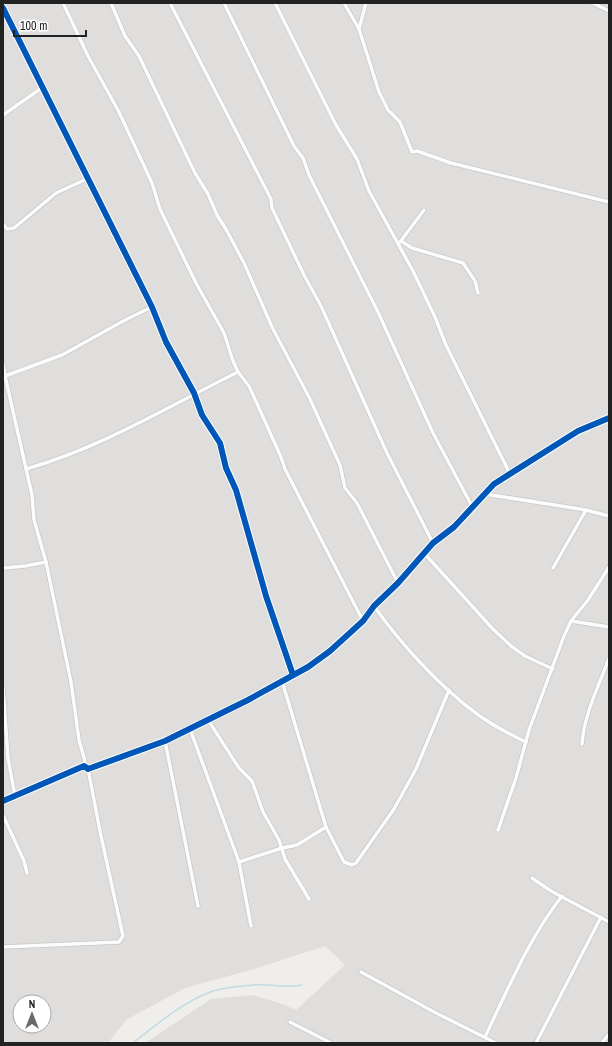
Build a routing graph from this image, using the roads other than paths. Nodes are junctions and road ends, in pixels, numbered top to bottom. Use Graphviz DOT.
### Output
graph roads {
  1 [pos="63,3"];
  2 [pos="111,3"];
  3 [pos="170,3"];
  4 [pos="224,3"];
  5 [pos="275,3"];
  6 [pos="344,3"];
  7 [pos="366,3"];
  8 [pos="593,3"];
  9 [pos="3,8"];
  10 [pos="609,11"];
  11 [pos="359,29"];
  12 [pos="43,87"];
  13 [pos="3,115"];
  14 [pos="89,178"];
  15 [pos="609,202"];
  16 [pos="424,210"];
  17 [pos="3,224"];
  18 [pos="400,243"];
  19 [pos="478,293"];
  20 [pos="152,307"];
  21 [pos="3,363"];
  22 [pos="238,372"];
  23 [pos="5,376"];
  24 [pos="194,393"];
  25 [pos="609,418"];
  26 [pos="26,469"];
  27 [pos="510,474"];
  28 [pos="485,494"];
  29 [pos="473,508"];
  30 [pos="586,510"];
  31 [pos="609,516"];
  32 [pos="433,543"];
  33 [pos="424,553"];
  34 [pos="46,562"];
  35 [pos="609,567"];
  36 [pos="3,568"];
  37 [pos="553,568"];
  38 [pos="398,583"];
  39 [pos="374,606"];
  40 [pos="363,620"];
  41 [pos="571,621"];
  42 [pos="609,627"];
  43 [pos="609,658"];
  44 [pos="553,669"];
  45 [pos="293,675"];
  46 [pos="282,681"];
  47 [pos="3,687"];
  48 [pos="449,690"];
  49 [pos="208,720"];
  50 [pos="190,729"];
  51 [pos="165,741"];
  52 [pos="526,742"];
  53 [pos="582,744"];
  54 [pos="84,766"];
  55 [pos="88,769"];
  56 [pos="15,796"];
  57 [pos="3,801"];
  58 [pos="3,815"];
  59 [pos="326,827"];
  60 [pos="498,830"];
  61 [pos="282,848"];
  62 [pos="239,862"];
  63 [pos="27,873"];
  64 [pos="532,878"];
  65 [pos="562,896"];
  66 [pos="309,900"];
  67 [pos="198,906"];
  68 [pos="601,917"];
  69 [pos="609,922"];
  70 [pos="251,926"];
  71 [pos="3,947"];
  72 [pos="362,972"];
  73 [pos="290,1022"];
  74 [pos="609,1034"];
  75 [pos="485,1037"];
  76 [pos="331,1043"];
  77 [pos="496,1043"];
  78 [pos="536,1043"];
  79 [pos="602,1043"];
  1 -- 22 [label="street"];
  2 -- 38 [label="street"];
  3 -- 32 [label="street"];
  4 -- 29 [label="street"];
  5 -- 18 [label="street"];
  6 -- 11 [label="street"];
  7 -- 11 [label="street"];
  8 -- 10 [label="street"];
  9 -- 12 [label="street"];
  11 -- 15 [label="street"];
  12 -- 13 [label="street"];
  12 -- 14 [label="street"];
  14 -- 17 [label="street"];
  14 -- 20 [label="street"];
  16 -- 18 [label="street"];
  18 -- 19 [label="street"];
  18 -- 27 [label="street"];
  20 -- 23 [label="street"];
  20 -- 24 [label="street"];
  21 -- 23 [label="street"];
  22 -- 24 [label="street"];
  22 -- 40 [label="street"];
  23 -- 26 [label="street"];
  24 -- 26 [label="street"];
  24 -- 45 [label="street"];
  25 -- 27 [label="street"];
  26 -- 34 [label="street"];
  27 -- 28 [label="street"];
  28 -- 29 [label="street"];
  28 -- 30 [label="street"];
  29 -- 32 [label="street"];
  30 -- 31 [label="street"];
  30 -- 37 [label="street"];
  32 -- 33 [label="street"];
  33 -- 38 [label="street"];
  33 -- 44 [label="street"];
  34 -- 36 [label="street"];
  34 -- 54 [label="street"];
  35 -- 41 [label="street"];
  38 -- 39 [label="street"];
  39 -- 40 [label="street"];
  39 -- 48 [label="street"];
  40 -- 45 [label="street"];
  41 -- 42 [label="street"];
  41 -- 44 [label="street"];
  43 -- 53 [label="street"];
  44 -- 52 [label="street"];
  45 -- 46 [label="street"];
  46 -- 49 [label="street"];
  46 -- 59 [label="street"];
  47 -- 56 [label="street"];
  48 -- 52 [label="street"];
  48 -- 59 [label="street"];
  49 -- 50 [label="street"];
  49 -- 61 [label="street"];
  50 -- 51 [label="street"];
  50 -- 62 [label="street"];
  51 -- 55 [label="street"];
  51 -- 67 [label="street"];
  52 -- 60 [label="street"];
  54 -- 55 [label="street"];
  54 -- 56 [label="street"];
  55 -- 71 [label="street"];
  56 -- 57 [label="street"];
  58 -- 63 [label="street"];
  59 -- 61 [label="street"];
  61 -- 62 [label="street"];
  61 -- 66 [label="street"];
  62 -- 70 [label="street"];
  64 -- 65 [label="street"];
  65 -- 68 [label="street"];
  65 -- 75 [label="street"];
  68 -- 69 [label="street"];
  68 -- 78 [label="street"];
  72 -- 75 [label="street"];
  73 -- 76 [label="street"];
  74 -- 79 [label="street"];
  75 -- 77 [label="street"];
}
